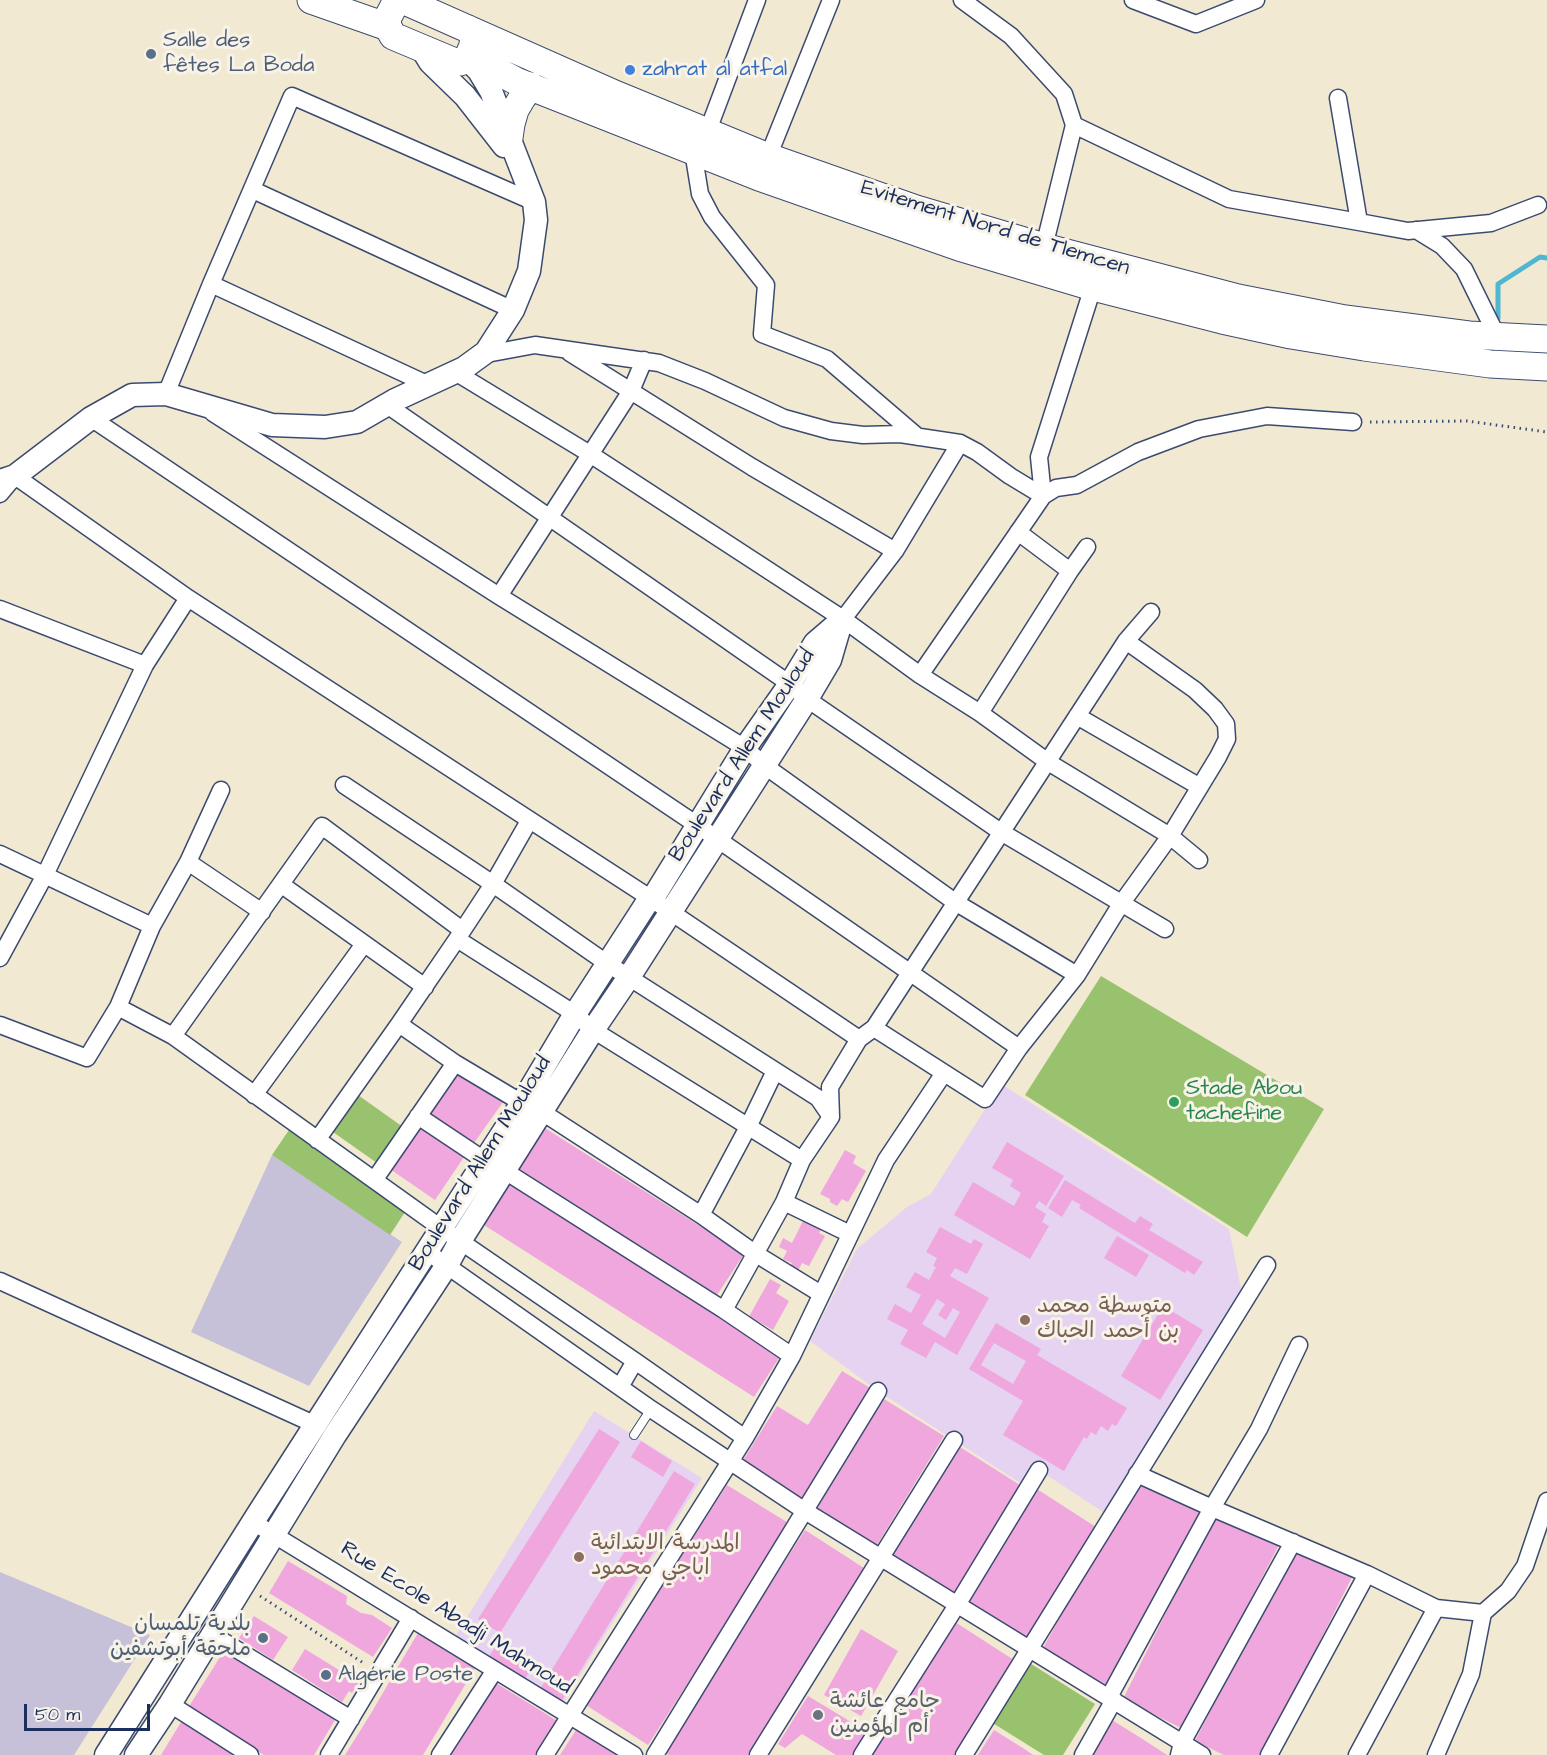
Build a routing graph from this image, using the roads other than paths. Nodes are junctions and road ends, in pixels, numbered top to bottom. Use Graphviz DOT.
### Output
graph roads {
  1 [pos="311,0"];
  2 [pos="757,0"];
  3 [pos="831,0"];
  4 [pos="962,0"];
  5 [pos="1133,0"];
  6 [pos="1256,0"];
  7 [pos="397,7"];
  8 [pos="468,29"];
  9 [pos="422,49"];
  10 [pos="468,57"];
  11 [pos="531,86"];
  12 [pos="1338,98"];
  13 [pos="1074,125"];
  14 [pos="509,138"];
  15 [pos="700,142"];
  16 [pos="768,157"];
  17 [pos="521,168"];
  18 [pos="253,190"];
  19 [pos="534,202"];
  20 [pos="1538,205"];
  21 [pos="1359,222"];
  22 [pos="1416,230"];
  23 [pos="1044,247"];
  24 [pos="211,284"];
  25 [pos="1093,287"];
  26 [pos="513,310"];
  27 [pos="1497,336"];
  28 [pos="1547,339"];
  29 [pos="565,349"];
  30 [pos="481,355"];
  31 [pos="644,360"];
  32 [pos="1547,367"];
  33 [pos="455,372"];
  34 [pos="429,385"];
  35 [pos="631,391"];
  36 [pos="166,394"];
  37 [pos="198,404"];
  38 [pos="387,405"];
  39 [pos="92,418"];
  40 [pos="1353,422"];
  41 [pos="918,437"];
  42 [pos="960,443"];
  43 [pos="590,454"];
  44 [pos="8,478"];
  45 [pos="0,494"];
  46 [pos="1043,496"];
  47 [pos="549,516"];
  48 [pos="1018,532"];
  49 [pos="1087,547"];
  50 [pos="895,552"];
  51 [pos="1070,571"];
  52 [pos="498,596"];
  53 [pos="188,598"];
  54 [pos="0,609"];
  55 [pos="1150,612"];
  56 [pos="843,619"];
  57 [pos="1126,641"];
  58 [pos="145,665"];
  59 [pos="920,675"];
  60 [pos="798,691"];
  61 [pos="980,713"];
  62 [pos="1077,716"];
  63 [pos="745,748"];
  64 [pos="1048,762"];
  65 [pos="765,766"];
  66 [pos="344,785"];
  67 [pos="1200,787"];
  68 [pos="221,790"];
  69 [pos="530,820"];
  70 [pos="697,825"];
  71 [pos="1001,832"];
  72 [pos="1170,836"];
  73 [pos="716,839"];
  74 [pos="0,854"];
  75 [pos="1199,860"];
  76 [pos="188,862"];
  77 [pos="45,875"];
  78 [pos="493,884"];
  79 [pos="282,885"];
  80 [pos="650,898"];
  81 [pos="955,902"];
  82 [pos="1121,904"];
  83 [pos="670,911"];
  84 [pos="262,912"];
  85 [pos="152,926"];
  86 [pos="1164,929"];
  87 [pos="460,934"];
  88 [pos="364,944"];
  89 [pos="0,958"];
  90 [pos="608,964"];
  91 [pos="910,972"];
  92 [pos="1077,975"];
  93 [pos="629,977"];
  94 [pos="425,987"];
  95 [pos="118,1006"];
  96 [pos="575,1014"];
  97 [pos="399,1024"];
  98 [pos="0,1025"];
  99 [pos="874,1028"];
  100 [pos="592,1030"];
  101 [pos="173,1036"];
  102 [pos="859,1039"];
  103 [pos="1019,1048"];
  104 [pos="455,1063"];
  105 [pos="775,1071"];
  106 [pos="944,1073"];
  107 [pos="254,1095"];
  108 [pos="532,1107"];
  109 [pos="418,1116"];
  110 [pos="831,1117"];
  111 [pos="748,1127"];
  112 [pos="317,1140"];
  113 [pos="484,1160"];
  114 [pos="802,1160"];
  115 [pos="505,1171"];
  116 [pos="375,1179"];
  117 [pos="784,1202"];
  118 [pos="701,1215"];
  119 [pos="441,1228"];
  120 [pos="850,1234"];
  121 [pos="460,1241"];
  122 [pos="426,1251"];
  123 [pos="756,1254"];
  124 [pos="447,1265"];
  125 [pos="1267,1265"];
  126 [pos="0,1281"];
  127 [pos="821,1294"];
  128 [pos="724,1310"];
  129 [pos="1299,1345"];
  130 [pos="792,1356"];
  131 [pos="635,1361"];
  132 [pos="620,1387"];
  133 [pos="878,1391"];
  134 [pos="651,1409"];
  135 [pos="325,1430"];
  136 [pos="634,1435"];
  137 [pos="745,1438"];
  138 [pos="954,1440"];
  139 [pos="730,1462"];
  140 [pos="1039,1470"];
  141 [pos="1137,1474"];
  142 [pos="1547,1501"];
  143 [pos="1212,1508"];
  144 [pos="805,1511"];
  145 [pos="253,1522"];
  146 [pos="274,1534"];
  147 [pos="1293,1542"];
  148 [pos="881,1559"];
  149 [pos="1367,1574"];
  150 [pos="957,1605"];
  151 [pos="1436,1608"];
  152 [pos="1483,1613"];
  153 [pos="411,1618"];
  154 [pos="213,1635"];
  155 [pos="1029,1650"];
  156 [pos="495,1670"];
  157 [pos="1112,1698"];
  158 [pos="170,1704"];
  159 [pos="569,1716"];
  160 [pos="351,1719"];
  161 [pos="1180,1749"];
  162 [pos="106,1755"];
  163 [pos="136,1755"];
  164 [pos="250,1755"];
  165 [pos="329,1755"];
  166 [pos="440,1755"];
  167 [pos="545,1755"];
  168 [pos="634,1755"];
  169 [pos="655,1755"];
  170 [pos="758,1755"];
  171 [pos="862,1755"];
  172 [pos="964,1755"];
  173 [pos="1083,1755"];
  174 [pos="1202,1755"];
  175 [pos="1269,1755"];
  176 [pos="1357,1755"];
  177 [pos="1436,1755"];
  1 -- 7 [label="highway"];
  2 -- 15 [label="street"];
  3 -- 16 [label="street"];
  4 -- 13 [label="street"];
  5 -- 6 [label="street"];
  7 -- 8 [label="highway, Evitement Nord de Tlemcen"];
  7 -- 9 [label="highway"];
  8 -- 10 [label="highway"];
  8 -- 15 [label="highway, Evitement Nord de Tlemcen"];
  9 -- 10 [label="highway"];
  9 -- 17 [label="main road"];
  10 -- 11 [label="highway, Evitement Nord de Tlemcen"];
  10 -- 14 [label="main road"];
  11 -- 14 [label="highway"];
  11 -- 15 [label="highway, Evitement Nord de Tlemcen"];
  12 -- 21 [label="street"];
  13 -- 21 [label="street"];
  13 -- 23 [label="street"];
  14 -- 17 [label="main road"];
  15 -- 16 [label="highway, Evitement Nord de Tlemcen"];
  15 -- 25 [label="highway, Evitement Nord de Tlemcen"];
  15 -- 41 [label="street"];
  16 -- 23 [label="highway, Evitement Nord de Tlemcen"];
  17 -- 19 [label="main road"];
  18 -- 19 [label="street"];
  18 -- 24 [label="street"];
  18 -- 26 [label="street"];
  19 -- 26 [label="main road"];
  20 -- 22 [label="street"];
  21 -- 22 [label="street"];
  22 -- 27 [label="street"];
  23 -- 27 [label="highway, Evitement Nord de Tlemcen"];
  24 -- 34 [label="street"];
  24 -- 36 [label="street"];
  25 -- 32 [label="highway, Evitement Nord de Tlemcen"];
  25 -- 46 [label="street"];
  26 -- 30 [label="main road"];
  27 -- 28 [label="highway, Evitement Nord de Tlemcen"];
  29 -- 30 [label="street"];
  29 -- 31 [label="street"];
  29 -- 35 [label="street"];
  30 -- 33 [label="main road"];
  31 -- 35 [label="street"];
  31 -- 41 [label="street"];
  33 -- 34 [label="main road"];
  33 -- 43 [label="street"];
  34 -- 38 [label="main road"];
  35 -- 43 [label="street"];
  35 -- 50 [label="street"];
  36 -- 37 [label="main road"];
  36 -- 39 [label="main road"];
  37 -- 38 [label="main road"];
  37 -- 52 [label="street"];
  38 -- 47 [label="street"];
  39 -- 44 [label="main road"];
  39 -- 70 [label="street"];
  40 -- 46 [label="street"];
  41 -- 42 [label="street"];
  42 -- 46 [label="street"];
  42 -- 50 [label="street"];
  43 -- 47 [label="street"];
  43 -- 56 [label="street"];
  44 -- 45 [label="street"];
  44 -- 53 [label="street"];
  46 -- 48 [label="street"];
  47 -- 52 [label="street"];
  47 -- 60 [label="street"];
  48 -- 51 [label="street"];
  48 -- 59 [label="street"];
  49 -- 51 [label="street"];
  50 -- 56 [label="street"];
  51 -- 61 [label="street"];
  52 -- 63 [label="street"];
  53 -- 58 [label="street"];
  53 -- 69 [label="street"];
  54 -- 58 [label="street"];
  55 -- 57 [label="street"];
  56 -- 59 [label="street"];
  56 -- 60 [label="main road, Boulevard Allem Mouloud"];
  57 -- 62 [label="street"];
  57 -- 67 [label="street"];
  58 -- 77 [label="street"];
  59 -- 61 [label="street"];
  60 -- 63 [label="main road, Boulevard Allem Mouloud"];
  60 -- 65 [label="main road, Boulevard Allem Mouloud"];
  60 -- 71 [label="street"];
  61 -- 64 [label="street"];
  62 -- 64 [label="street"];
  62 -- 67 [label="street"];
  63 -- 65 [label="street"];
  63 -- 70 [label="main road, Boulevard Allem Mouloud"];
  64 -- 71 [label="street"];
  64 -- 72 [label="street"];
  65 -- 73 [label="main road, Boulevard Allem Mouloud"];
  65 -- 81 [label="street"];
  66 -- 78 [label="street"];
  67 -- 72 [label="street"];
  68 -- 76 [label="street"];
  69 -- 78 [label="street"];
  69 -- 80 [label="street"];
  70 -- 73 [label="street"];
  70 -- 80 [label="main road, Boulevard Allem Mouloud"];
  71 -- 81 [label="street"];
  71 -- 82 [label="street"];
  72 -- 75 [label="street"];
  72 -- 82 [label="street"];
  73 -- 83 [label="main road, Boulevard Allem Mouloud"];
  73 -- 91 [label="street"];
  74 -- 77 [label="street"];
  76 -- 84 [label="street"];
  76 -- 85 [label="street"];
  77 -- 85 [label="street"];
  77 -- 89 [label="street"];
  78 -- 87 [label="street"];
  78 -- 90 [label="street"];
  79 -- 84 [label="street"];
  79 -- 87 [label="street"];
  79 -- 88 [label="street"];
  80 -- 83 [label="street"];
  80 -- 90 [label="main road, Boulevard Allem Mouloud"];
  81 -- 91 [label="street"];
  81 -- 92 [label="street"];
  82 -- 86 [label="street"];
  82 -- 92 [label="street"];
  83 -- 93 [label="main road, Boulevard Allem Mouloud"];
  83 -- 102 [label="street"];
  84 -- 101 [label="street"];
  85 -- 95 [label="street"];
  87 -- 94 [label="street"];
  87 -- 96 [label="street"];
  88 -- 94 [label="street"];
  88 -- 107 [label="street"];
  90 -- 93 [label="street"];
  90 -- 96 [label="main road, Boulevard Allem Mouloud"];
  91 -- 99 [label="street"];
  91 -- 103 [label="street"];
  92 -- 103 [label="street"];
  93 -- 100 [label="main road, Boulevard Allem Mouloud"];
  93 -- 105 [label="street"];
  94 -- 97 [label="street"];
  95 -- 98 [label="street"];
  95 -- 101 [label="street"];
  96 -- 100 [label="street"];
  96 -- 108 [label="main road, Boulevard Allem Mouloud"];
  97 -- 104 [label="street"];
  97 -- 112 [label="street"];
  99 -- 102 [label="street"];
  99 -- 106 [label="street"];
  100 -- 108 [label="main road, Boulevard Allem Mouloud"];
  100 -- 111 [label="street"];
  101 -- 107 [label="street"];
  102 -- 110 [label="street"];
  103 -- 106 [label="street"];
  104 -- 108 [label="street"];
  104 -- 109 [label="street"];
  105 -- 110 [label="street"];
  105 -- 111 [label="street"];
  106 -- 120 [label="street"];
  107 -- 112 [label="street"];
  108 -- 113 [label="main road, Boulevard Allem Mouloud"];
  108 -- 115 [label="main road, Boulevard Allem Mouloud"];
  108 -- 118 [label="street"];
  109 -- 113 [label="street"];
  109 -- 116 [label="street"];
  110 -- 114 [label="street"];
  111 -- 114 [label="street"];
  111 -- 118 [label="street"];
  112 -- 116 [label="street"];
  113 -- 115 [label="street"];
  113 -- 119 [label="main road, Boulevard Allem Mouloud"];
  114 -- 117 [label="street"];
  115 -- 121 [label="main road, Boulevard Allem Mouloud"];
  115 -- 128 [label="street"];
  116 -- 119 [label="street"];
  117 -- 120 [label="street"];
  117 -- 123 [label="street"];
  118 -- 123 [label="street"];
  119 -- 121 [label="street"];
  119 -- 122 [label="main road, Boulevard Allem Mouloud"];
  120 -- 127 [label="street"];
  121 -- 124 [label="main road, Boulevard Allem Mouloud"];
  121 -- 131 [label="street"];
  122 -- 124 [label="street"];
  122 -- 135 [label="main road, Boulevard Allem Mouloud"];
  123 -- 127 [label="street"];
  123 -- 128 [label="street"];
  124 -- 132 [label="street"];
  124 -- 135 [label="main road, Boulevard Allem Mouloud"];
  125 -- 141 [label="street"];
  126 -- 135 [label="street"];
  127 -- 130 [label="street"];
  128 -- 130 [label="street"];
  129 -- 143 [label="street"];
  130 -- 137 [label="street"];
  131 -- 132 [label="street"];
  131 -- 137 [label="street"];
  132 -- 134 [label="street"];
  133 -- 144 [label="street"];
  134 -- 136 [label="lane"];
  134 -- 139 [label="street"];
  135 -- 145 [label="main road, Boulevard Allem Mouloud"];
  135 -- 146 [label="main road, Boulevard Allem Mouloud"];
  137 -- 139 [label="street"];
  138 -- 148 [label="street"];
  139 -- 144 [label="street"];
  139 -- 159 [label="street"];
  140 -- 150 [label="street"];
  141 -- 143 [label="street"];
  141 -- 155 [label="street"];
  142 -- 152 [label="street"];
  143 -- 147 [label="street"];
  143 -- 157 [label="street"];
  144 -- 148 [label="street"];
  144 -- 169 [label="street"];
  145 -- 146 [label="street, Rue Ecole Abadji Mahmoud"];
  145 -- 162 [label="main road, Boulevard Allem Mouloud"];
  146 -- 153 [label="street, Rue Ecole Abadji Mahmoud"];
  146 -- 154 [label="main road, Boulevard Allem Mouloud"];
  147 -- 149 [label="street"];
  147 -- 161 [label="street"];
  148 -- 150 [label="street"];
  148 -- 170 [label="street"];
  149 -- 151 [label="street"];
  149 -- 175 [label="street"];
  150 -- 155 [label="street"];
  150 -- 171 [label="street"];
  151 -- 152 [label="street"];
  151 -- 176 [label="street"];
  152 -- 177 [label="street"];
  153 -- 156 [label="street, Rue Ecole Abadji Mahmoud"];
  153 -- 160 [label="street"];
  154 -- 158 [label="main road, Boulevard Allem Mouloud"];
  154 -- 160 [label="street"];
  155 -- 157 [label="street"];
  155 -- 172 [label="street"];
  156 -- 159 [label="street, Rue Ecole Abadji Mahmoud"];
  156 -- 166 [label="street"];
  157 -- 161 [label="street"];
  157 -- 173 [label="street"];
  158 -- 163 [label="main road, Boulevard Allem Mouloud"];
  158 -- 164 [label="street"];
  159 -- 167 [label="street"];
  159 -- 168 [label="street, Rue Ecole Abadji Mahmoud"];
  160 -- 165 [label="street"];
  161 -- 174 [label="street"];
}
